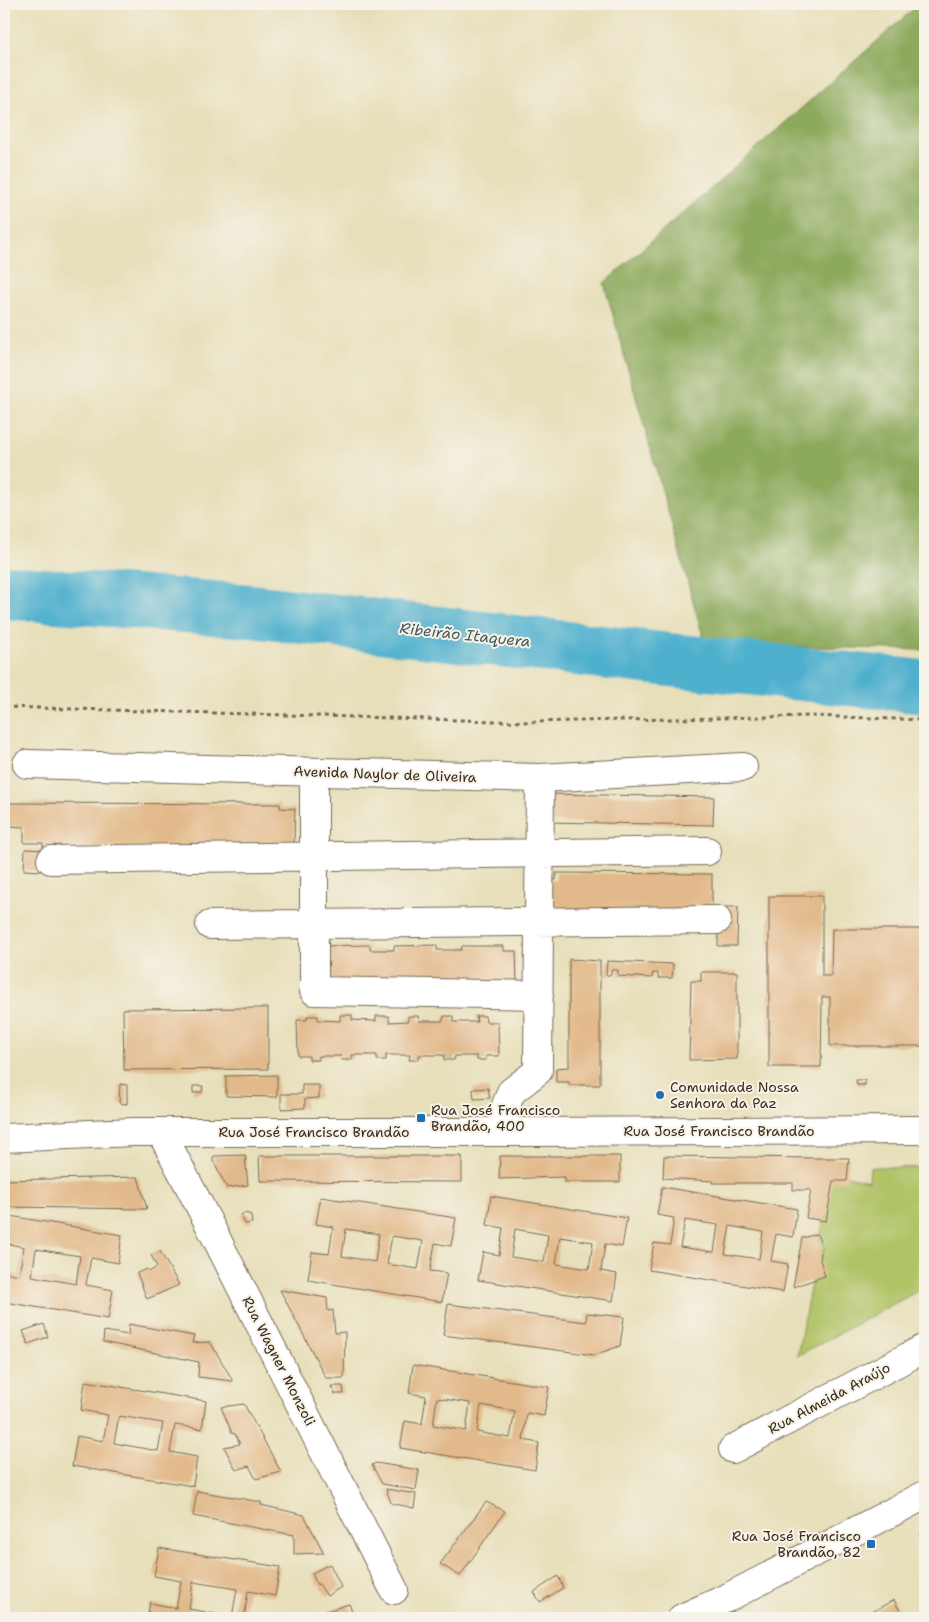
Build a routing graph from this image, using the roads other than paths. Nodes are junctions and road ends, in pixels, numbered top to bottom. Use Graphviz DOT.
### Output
graph roads {
  1 [pos="27,764"];
  2 [pos="743,767"];
  3 [pos="314,772"];
  4 [pos="540,778"];
  5 [pos="707,851"];
  6 [pos="539,853"];
  7 [pos="314,856"];
  8 [pos="51,860"];
  9 [pos="717,920"];
  10 [pos="538,922"];
  11 [pos="314,924"];
  12 [pos="210,925"];
  13 [pos="539,995"];
  14 [pos="925,1130"];
  15 [pos="161,1132"];
  16 [pos="502,1132"];
  17 [pos="4,1138"];
  18 [pos="925,1348"];
  19 [pos="733,1449"];
  20 [pos="925,1495"];
  21 [pos="394,1590"];
  22 [pos="732,1608"];
  23 [pos="682,1618"];
  1 -- 3 [label="street, Avenida Naylor de Oliveira"];
  2 -- 4 [label="street, Avenida Naylor de Oliveira"];
  3 -- 4 [label="street, Avenida Naylor de Oliveira"];
  3 -- 7 [label="street"];
  4 -- 6 [label="street"];
  5 -- 6 [label="street"];
  6 -- 7 [label="street"];
  6 -- 10 [label="street"];
  7 -- 8 [label="street"];
  7 -- 11 [label="street"];
  9 -- 10 [label="street"];
  10 -- 11 [label="street"];
  10 -- 13 [label="street"];
  11 -- 12 [label="street"];
  11 -- 13 [label="street"];
  13 -- 16 [label="street"];
  14 -- 16 [label="street, Rua José Francisco Brandão"];
  15 -- 16 [label="street, Rua José Francisco Brandão"];
  15 -- 17 [label="street, Rua José Francisco Brandão"];
  15 -- 21 [label="street, Rua Wagner Monzoli"];
  18 -- 19 [label="street, Rua Almeida Araújo"];
  20 -- 22 [label="street"];
  22 -- 23 [label="street"];
}
